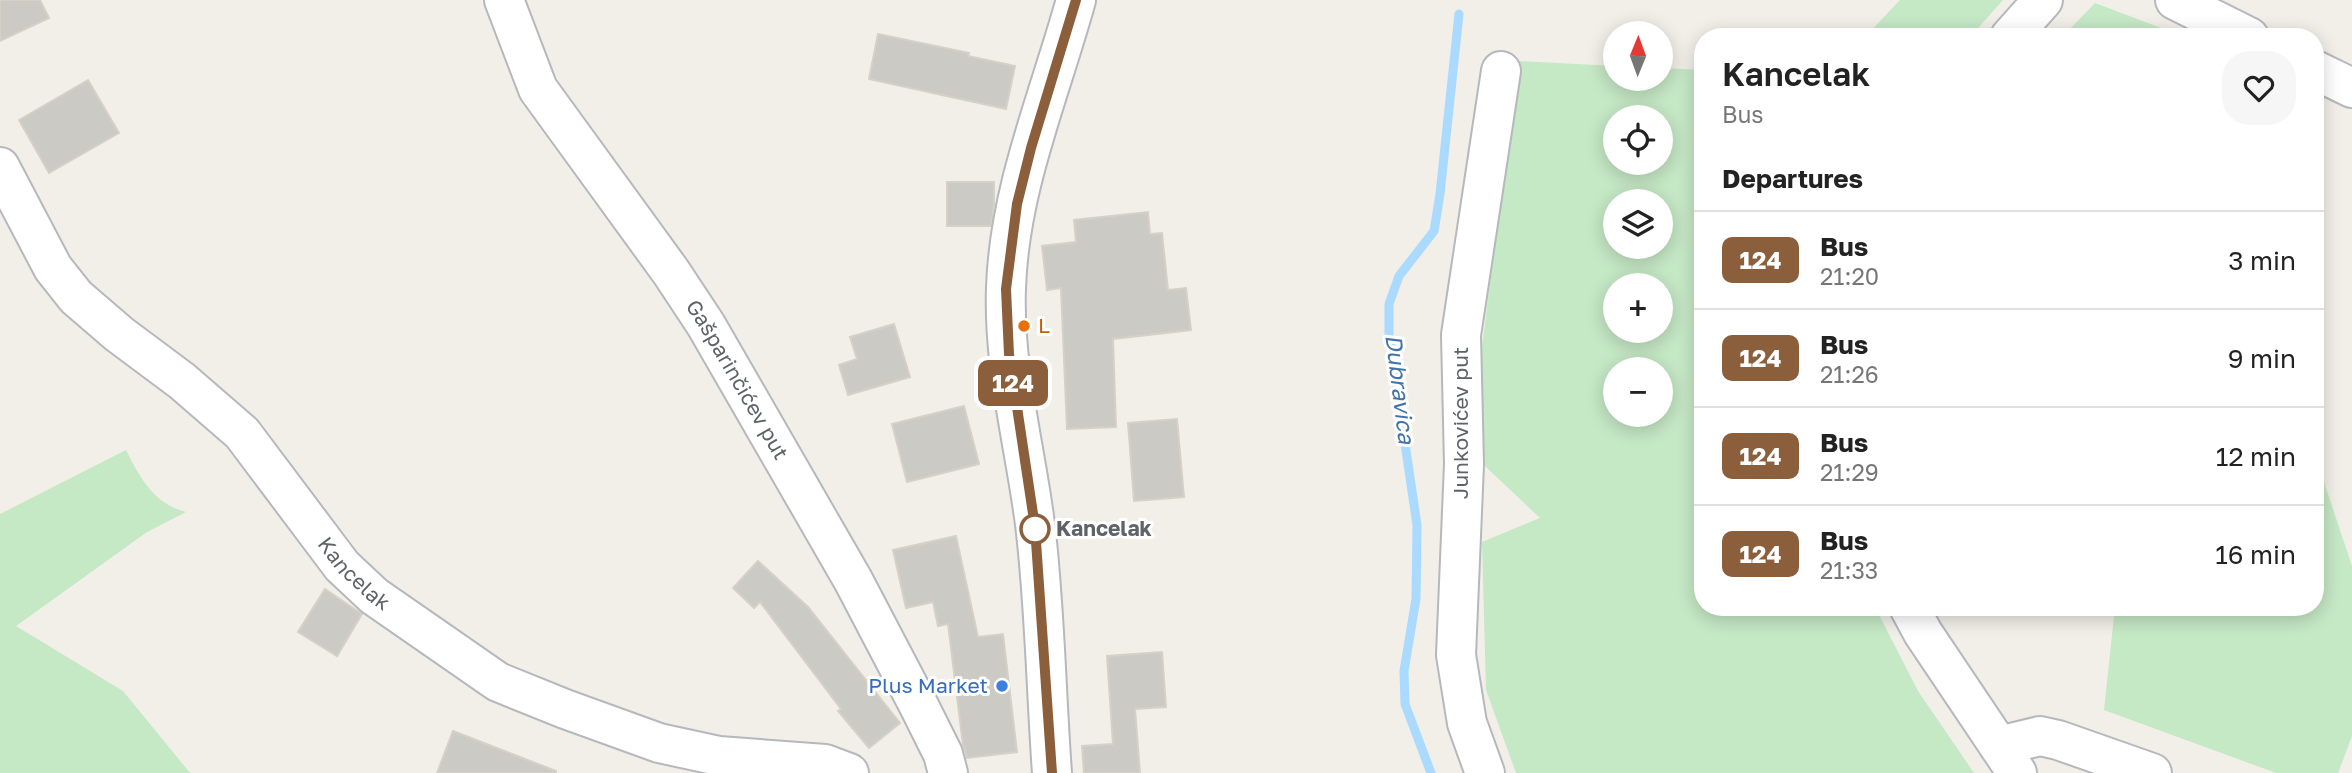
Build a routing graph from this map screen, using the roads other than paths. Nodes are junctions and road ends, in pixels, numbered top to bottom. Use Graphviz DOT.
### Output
graph roads {
  1 [pos="504,0"];
  2 [pos="1076,0"];
  3 [pos="2043,0"];
  4 [pos="2175,0"];
  5 [pos="2018,28"];
  6 [pos="2231,28"];
  7 [pos="1501,71"];
  8 [pos="2324,74"];
  9 [pos="2352,88"];
  10 [pos="0,167"];
  11 [pos="1914,616"];
  12 [pos="2008,759"];
  13 [pos="849,773"];
  14 [pos="948,773"];
  15 [pos="1052,773"];
  16 [pos="1485,773"];
  17 [pos="2152,773"];
  1 -- 14 [label="street, Gašparinčićev put"];
  2 -- 15 [label="street"];
  3 -- 5 [label="street"];
  4 -- 6 [label="street"];
  7 -- 16 [label="street, Junkovićev put"];
  8 -- 9 [label="street"];
  10 -- 13 [label="street, Kancelak"];
  11 -- 12 [label="street"];
  12 -- 17 [label="street"];
}
